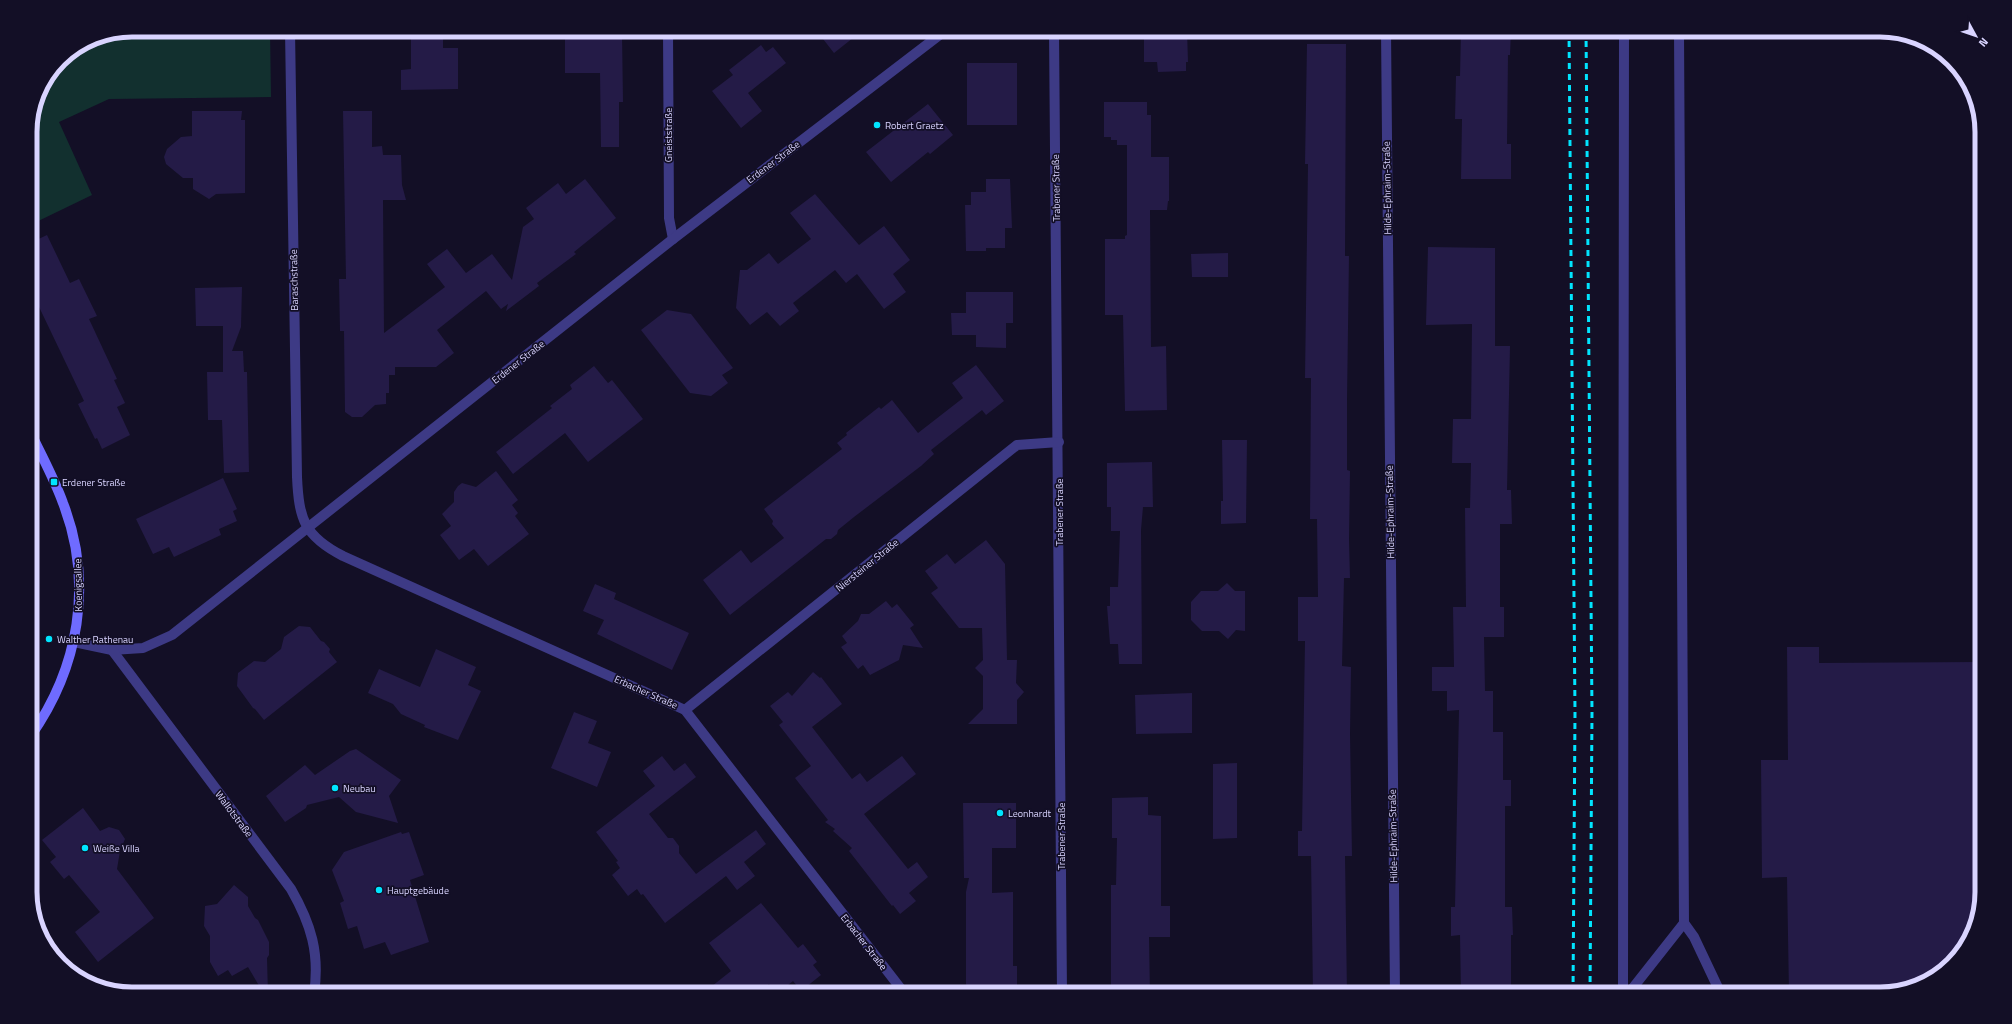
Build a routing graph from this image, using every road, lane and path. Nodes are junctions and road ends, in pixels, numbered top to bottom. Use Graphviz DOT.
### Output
graph roads {
  1 [pos="290,37"];
  2 [pos="668,37"];
  3 [pos="937,37"];
  4 [pos="1054,37"];
  5 [pos="1386,37"];
  6 [pos="1624,37"];
  7 [pos="1679,37"];
  8 [pos="673,239"];
  9 [pos="1058,442"];
  10 [pos="37,446"];
  11 [pos="307,528"];
  12 [pos="74,642"];
  13 [pos="112,650"];
  14 [pos="685,710"];
  15 [pos="37,725"];
  16 [pos="1684,923"];
  17 [pos="315,987"];
  18 [pos="900,987"];
  19 [pos="1062,987"];
  20 [pos="1395,987"];
  21 [pos="1623,987"];
  22 [pos="1634,987"];
  23 [pos="1718,987"];
  1 -- 11 [label="street, Baraschstraße"];
  2 -- 8 [label="street, Gneiststraße"];
  3 -- 8 [label="street, Erdener Straße"];
  4 -- 9 [label="street, Trabener Straße"];
  5 -- 20 [label="street, Hilde-Ephraim-Straße"];
  6 -- 21 [label="street"];
  7 -- 16 [label="street"];
  8 -- 11 [label="street, Erdener Straße"];
  9 -- 14 [label="street, Niersteiner Straße"];
  9 -- 19 [label="street, Trabener Straße"];
  10 -- 12 [label="main road, Koenigsallee"];
  11 -- 13 [label="street, Erdener Straße"];
  11 -- 14 [label="street, Erbacher Straße"];
  12 -- 13 [label="street, Erdener Straße"];
  12 -- 15 [label="main road, Koenigsallee"];
  13 -- 17 [label="street, Wallotstraße"];
  14 -- 18 [label="street, Erbacher Straße"];
  16 -- 22 [label="street"];
  16 -- 23 [label="street"];
}
